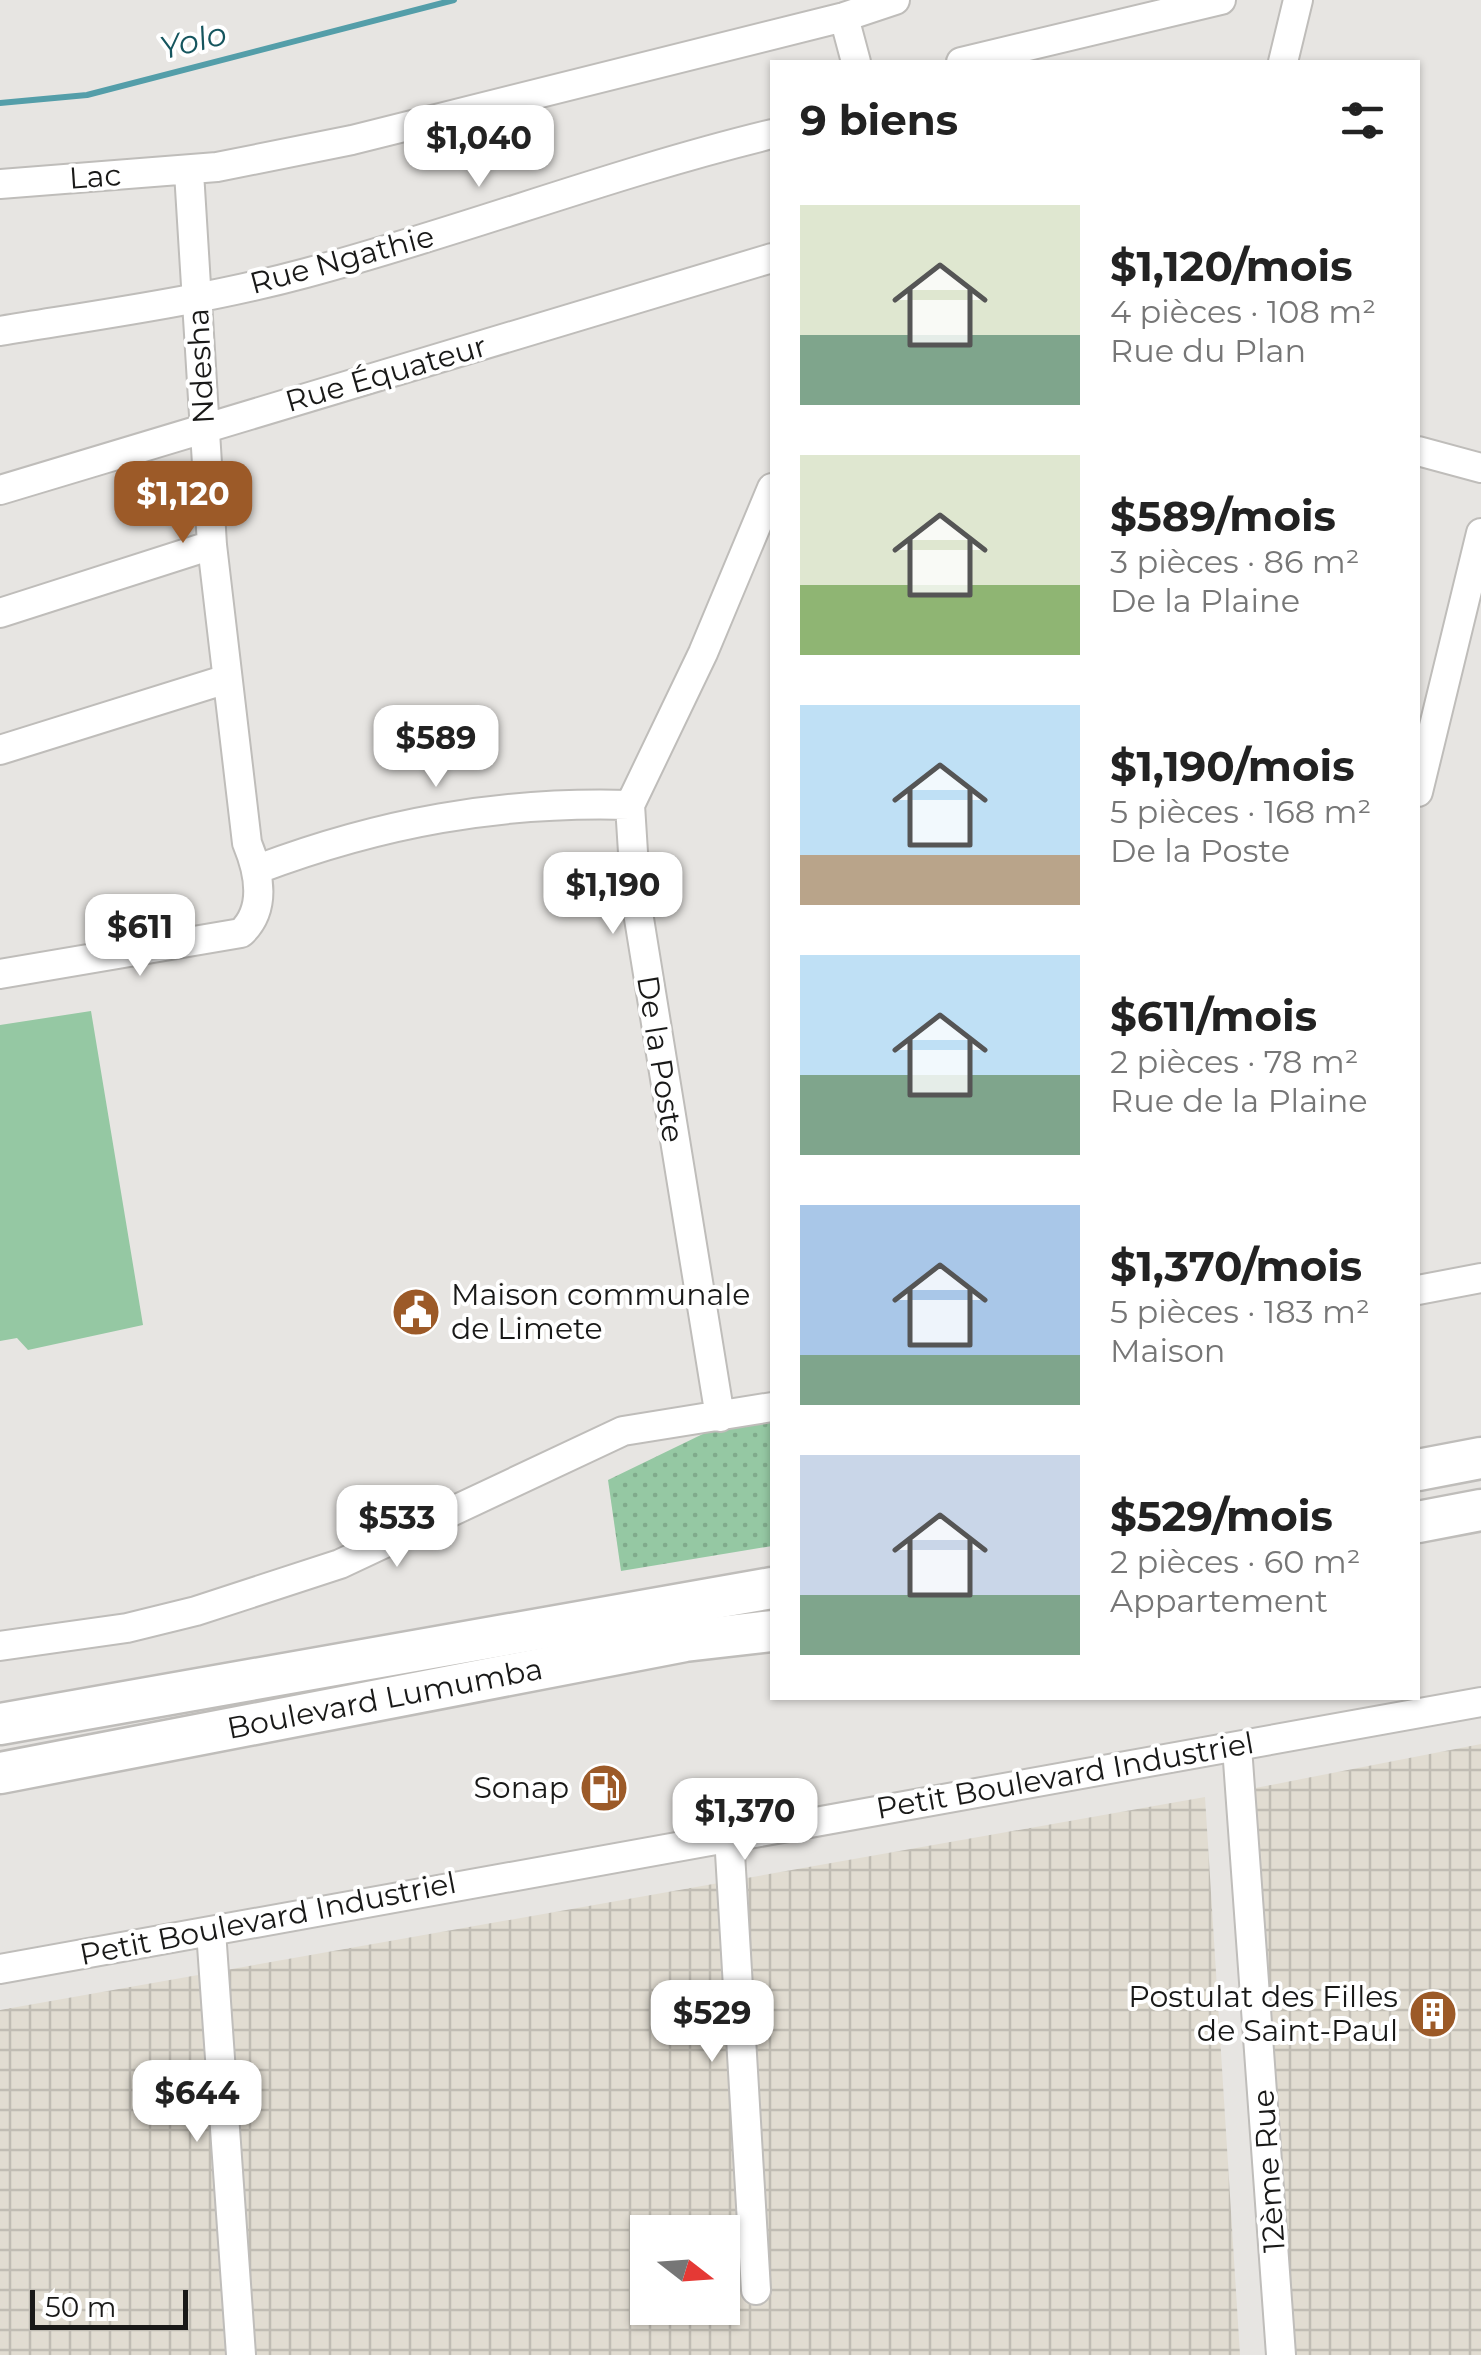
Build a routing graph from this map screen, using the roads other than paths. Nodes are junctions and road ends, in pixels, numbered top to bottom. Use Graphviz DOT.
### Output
graph roads {
  1 [pos="895,0"];
  2 [pos="1222,0"];
  3 [pos="1298,0"];
  4 [pos="844,17"];
  5 [pos="855,60"];
  6 [pos="969,60"];
  7 [pos="1283,60"];
  8 [pos="770,135"];
  9 [pos="190,172"];
  10 [pos="0,184"];
  11 [pos="770,259"];
  12 [pos="198,299"];
  13 [pos="0,331"];
  14 [pos="204,426"];
  15 [pos="1420,452"];
  16 [pos="1481,468"];
  17 [pos="0,490"];
  18 [pos="770,493"];
  19 [pos="1481,533"];
  20 [pos="212,546"];
  21 [pos="0,613"];
  22 [pos="226,679"];
  23 [pos="0,750"];
  24 [pos="1420,784"];
  25 [pos="630,805"];
  26 [pos="258,868"];
  27 [pos="0,974"];
  28 [pos="1481,1278"];
  29 [pos="1420,1290"];
  30 [pos="770,1408"];
  31 [pos="720,1418"];
  32 [pos="1481,1458"];
  33 [pos="1420,1470"];
  34 [pos="1481,1510"];
  35 [pos="1420,1522"];
  36 [pos="770,1588"];
  37 [pos="770,1631"];
  38 [pos="0,1646"];
  39 [pos="1481,1702"];
  40 [pos="0,1724"];
  41 [pos="1237,1747"];
  42 [pos="0,1773"];
  43 [pos="729,1836"];
  44 [pos="211,1931"];
  45 [pos="0,1969"];
  46 [pos="756,2290"];
  47 [pos="241,2355"];
  48 [pos="1281,2355"];
  1 -- 4 [label="street, Lac"];
  2 -- 6 [label="street"];
  3 -- 7 [label="street"];
  4 -- 5 [label="street"];
  4 -- 9 [label="street, Lac"];
  8 -- 12 [label="street, Rue Ngathie"];
  9 -- 10 [label="street, Lac"];
  9 -- 12 [label="street, Ndesha"];
  11 -- 14 [label="street, Rue Équateur"];
  12 -- 13 [label="street, Rue Ngathie"];
  12 -- 14 [label="street, Ndesha"];
  14 -- 17 [label="street, Rue Équateur"];
  14 -- 20 [label="street, Ndesha"];
  15 -- 16 [label="street"];
  18 -- 25 [label="street, De la Poste"];
  19 -- 24 [label="street"];
  20 -- 21 [label="street"];
  20 -- 22 [label="street, Ndesha"];
  22 -- 23 [label="street"];
  22 -- 26 [label="street, Ndesha"];
  25 -- 26 [label="street"];
  25 -- 31 [label="street, De la Poste"];
  26 -- 27 [label="street, Ndesha"];
  28 -- 29 [label="street"];
  30 -- 31 [label="street"];
  31 -- 38 [label="street"];
  32 -- 33 [label="highway"];
  34 -- 35 [label="highway"];
  36 -- 40 [label="highway, Boulevard Lumumba"];
  37 -- 42 [label="highway, Boulevard Lumumba"];
  39 -- 41 [label="street, Petit Boulevard Industriel"];
  41 -- 43 [label="street, Petit Boulevard Industriel"];
  41 -- 48 [label="street, 12ème Rue"];
  43 -- 44 [label="street, Petit Boulevard Industriel"];
  43 -- 46 [label="street"];
  44 -- 45 [label="street, Petit Boulevard Industriel"];
  44 -- 47 [label="street"];
}
